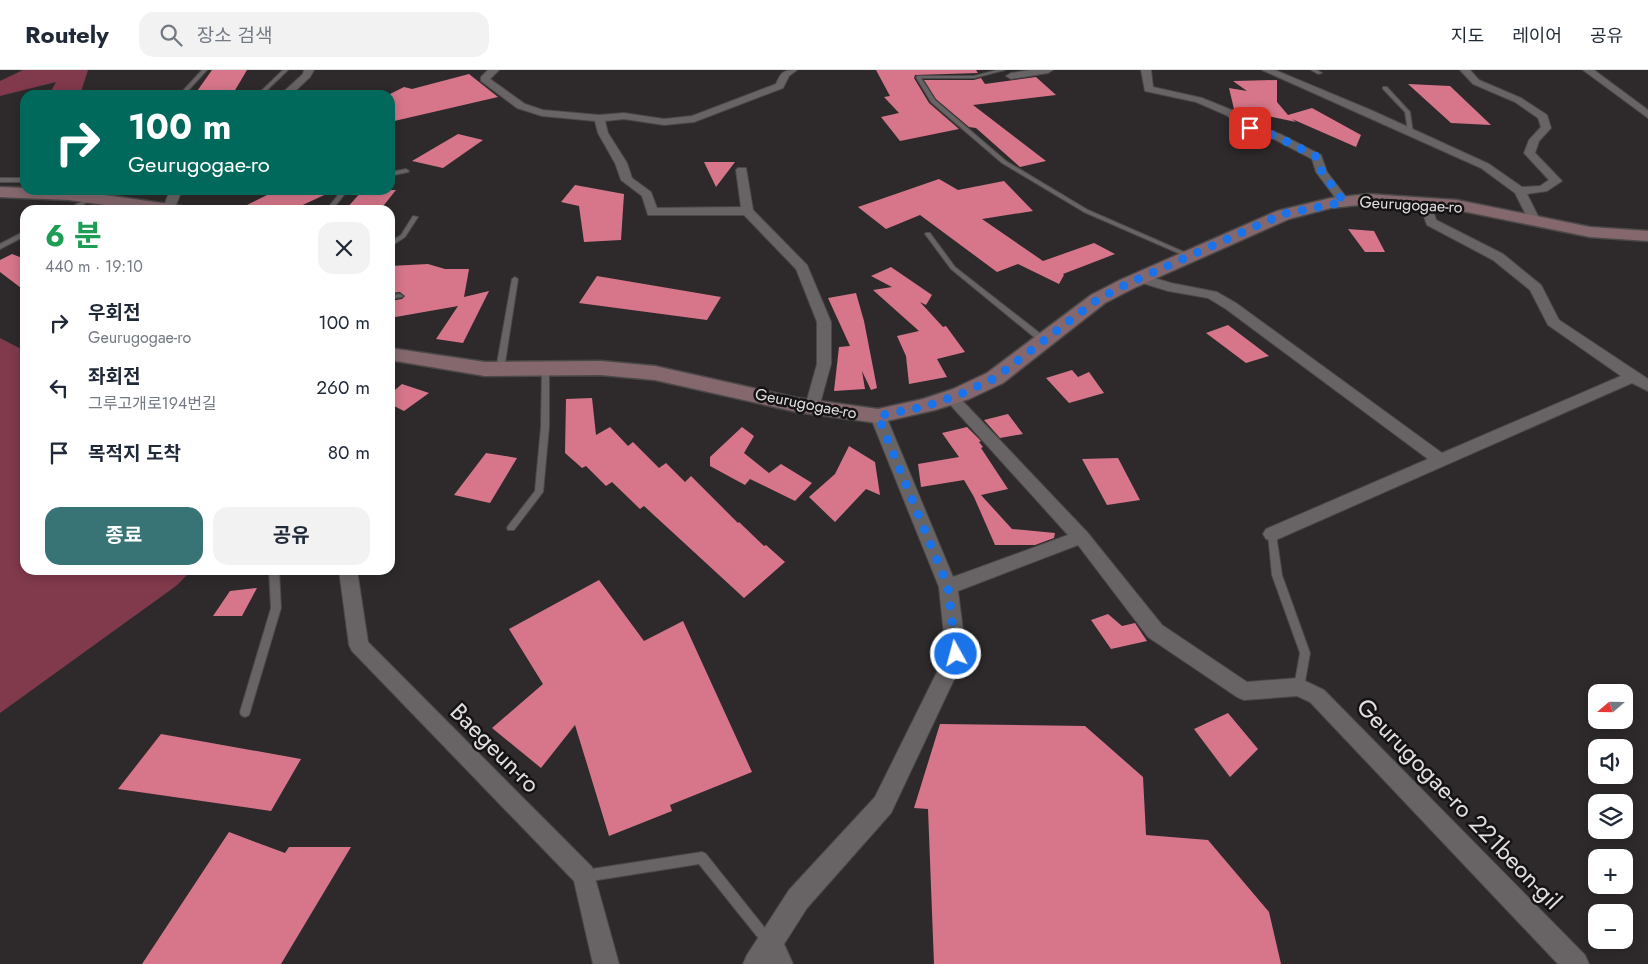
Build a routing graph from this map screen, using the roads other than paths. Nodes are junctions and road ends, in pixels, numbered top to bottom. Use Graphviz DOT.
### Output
graph roads {
  1 [pos="205,70"];
  2 [pos="286,70"];
  3 [pos="308,70"];
  4 [pos="494,70"];
  5 [pos="792,70"];
  6 [pos="1003,70"];
  7 [pos="1048,70"];
  8 [pos="1146,70"];
  9 [pos="1267,70"];
  10 [pos="1313,70"];
  11 [pos="1465,70"];
  12 [pos="1588,70"];
  13 [pos="1320,73"];
  14 [pos="1011,76"];
  15 [pos="1385,88"];
  16 [pos="186,90"];
  17 [pos="264,90"];
  18 [pos="291,90"];
  19 [pos="1648,114"];
  20 [pos="599,118"];
  21 [pos="1411,132"];
  22 [pos="742,170"];
  23 [pos="406,171"];
  24 [pos="395,173"];
  25 [pos="0,180"];
  26 [pos="20,180"];
  27 [pos="1520,191"];
  28 [pos="0,192"];
  29 [pos="20,194"];
  30 [pos="36,195"];
  31 [pos="341,195"];
  32 [pos="71,198"];
  33 [pos="1344,202"];
  34 [pos="1425,203"];
  35 [pos="142,205"];
  36 [pos="333,205"];
  37 [pos="747,211"];
  38 [pos="415,218"];
  39 [pos="1534,220"];
  40 [pos="928,234"];
  41 [pos="1648,236"];
  42 [pos="20,237"];
  43 [pos="395,242"];
  44 [pos="0,247"];
  45 [pos="1189,256"];
  46 [pos="1141,278"];
  47 [pos="515,279"];
  48 [pos="395,296"];
  49 [pos="400,296"];
  50 [pos="1043,340"];
  51 [pos="395,355"];
  52 [pos="500,369"];
  53 [pos="545,369"];
  54 [pos="1632,377"];
  55 [pos="1648,386"];
  56 [pos="951,397"];
  57 [pos="813,408"];
  58 [pos="878,416"];
  59 [pos="1442,461"];
  60 [pos="511,528"];
  61 [pos="1272,534"];
  62 [pos="1081,537"];
  63 [pos="274,575"];
  64 [pos="349,575"];
  65 [pos="948,587"];
  66 [pos="1299,687"];
  67 [pos="245,712"];
  68 [pos="585,876"];
  69 [pos="775,954"];
  70 [pos="606,964"];
  71 [pos="756,964"];
  72 [pos="1576,964"];
  1 -- 16 [label="lane"];
  2 -- 17 [label="lane"];
  3 -- 18 [label="street"];
  4 -- 20 [label="street"];
  5 -- 20 [label="street"];
  6 -- 45 [label="lane"];
  7 -- 14 [label="street"];
  8 -- 33 [label="street"];
  9 -- 21 [label="street"];
  10 -- 13 [label="lane"];
  11 -- 27 [label="street"];
  12 -- 19 [label="street"];
  15 -- 21 [label="lane"];
  20 -- 37 [label="street"];
  21 -- 27 [label="street"];
  22 -- 37 [label="street"];
  23 -- 24 [label="lane"];
  25 -- 26 [label="lane"];
  27 -- 39 [label="street"];
  28 -- 29 [label="street"];
  30 -- 32 [label="street"];
  31 -- 36 [label="lane"];
  32 -- 35 [label="street"];
  33 -- 34 [label="street, Geurugogae-ro"];
  33 -- 45 [label="street, Geurugogae-ro"];
  34 -- 39 [label="street, Geurugogae-ro"];
  34 -- 54 [label="street"];
  37 -- 57 [label="street"];
  38 -- 43 [label="lane"];
  39 -- 41 [label="street, Geurugogae-ro"];
  40 -- 50 [label="lane"];
  42 -- 44 [label="lane"];
  45 -- 46 [label="street, Geurugogae-ro"];
  46 -- 50 [label="street, Geurugogae-ro"];
  46 -- 59 [label="street"];
  47 -- 52 [label="lane"];
  48 -- 49 [label="lane"];
  50 -- 56 [label="street, Geurugogae-ro"];
  51 -- 52 [label="street, Geurugogae-ro"];
  52 -- 53 [label="street, Geurugogae-ro"];
  53 -- 57 [label="street, Geurugogae-ro"];
  53 -- 60 [label="lane"];
  54 -- 55 [label="street"];
  54 -- 59 [label="street"];
  56 -- 58 [label="street, Geurugogae-ro"];
  56 -- 62 [label="street"];
  57 -- 58 [label="street, Geurugogae-ro"];
  58 -- 65 [label="street"];
  59 -- 61 [label="street"];
  61 -- 66 [label="lane"];
  62 -- 65 [label="street"];
  62 -- 66 [label="street"];
  63 -- 67 [label="lane"];
  64 -- 68 [label="street, Baegeun-ro"];
  65 -- 69 [label="street"];
  66 -- 72 [label="street, Geurugogae-ro 221beon-gil"];
  68 -- 69 [label="lane"];
  68 -- 70 [label="street"];
  69 -- 71 [label="street"];
}
